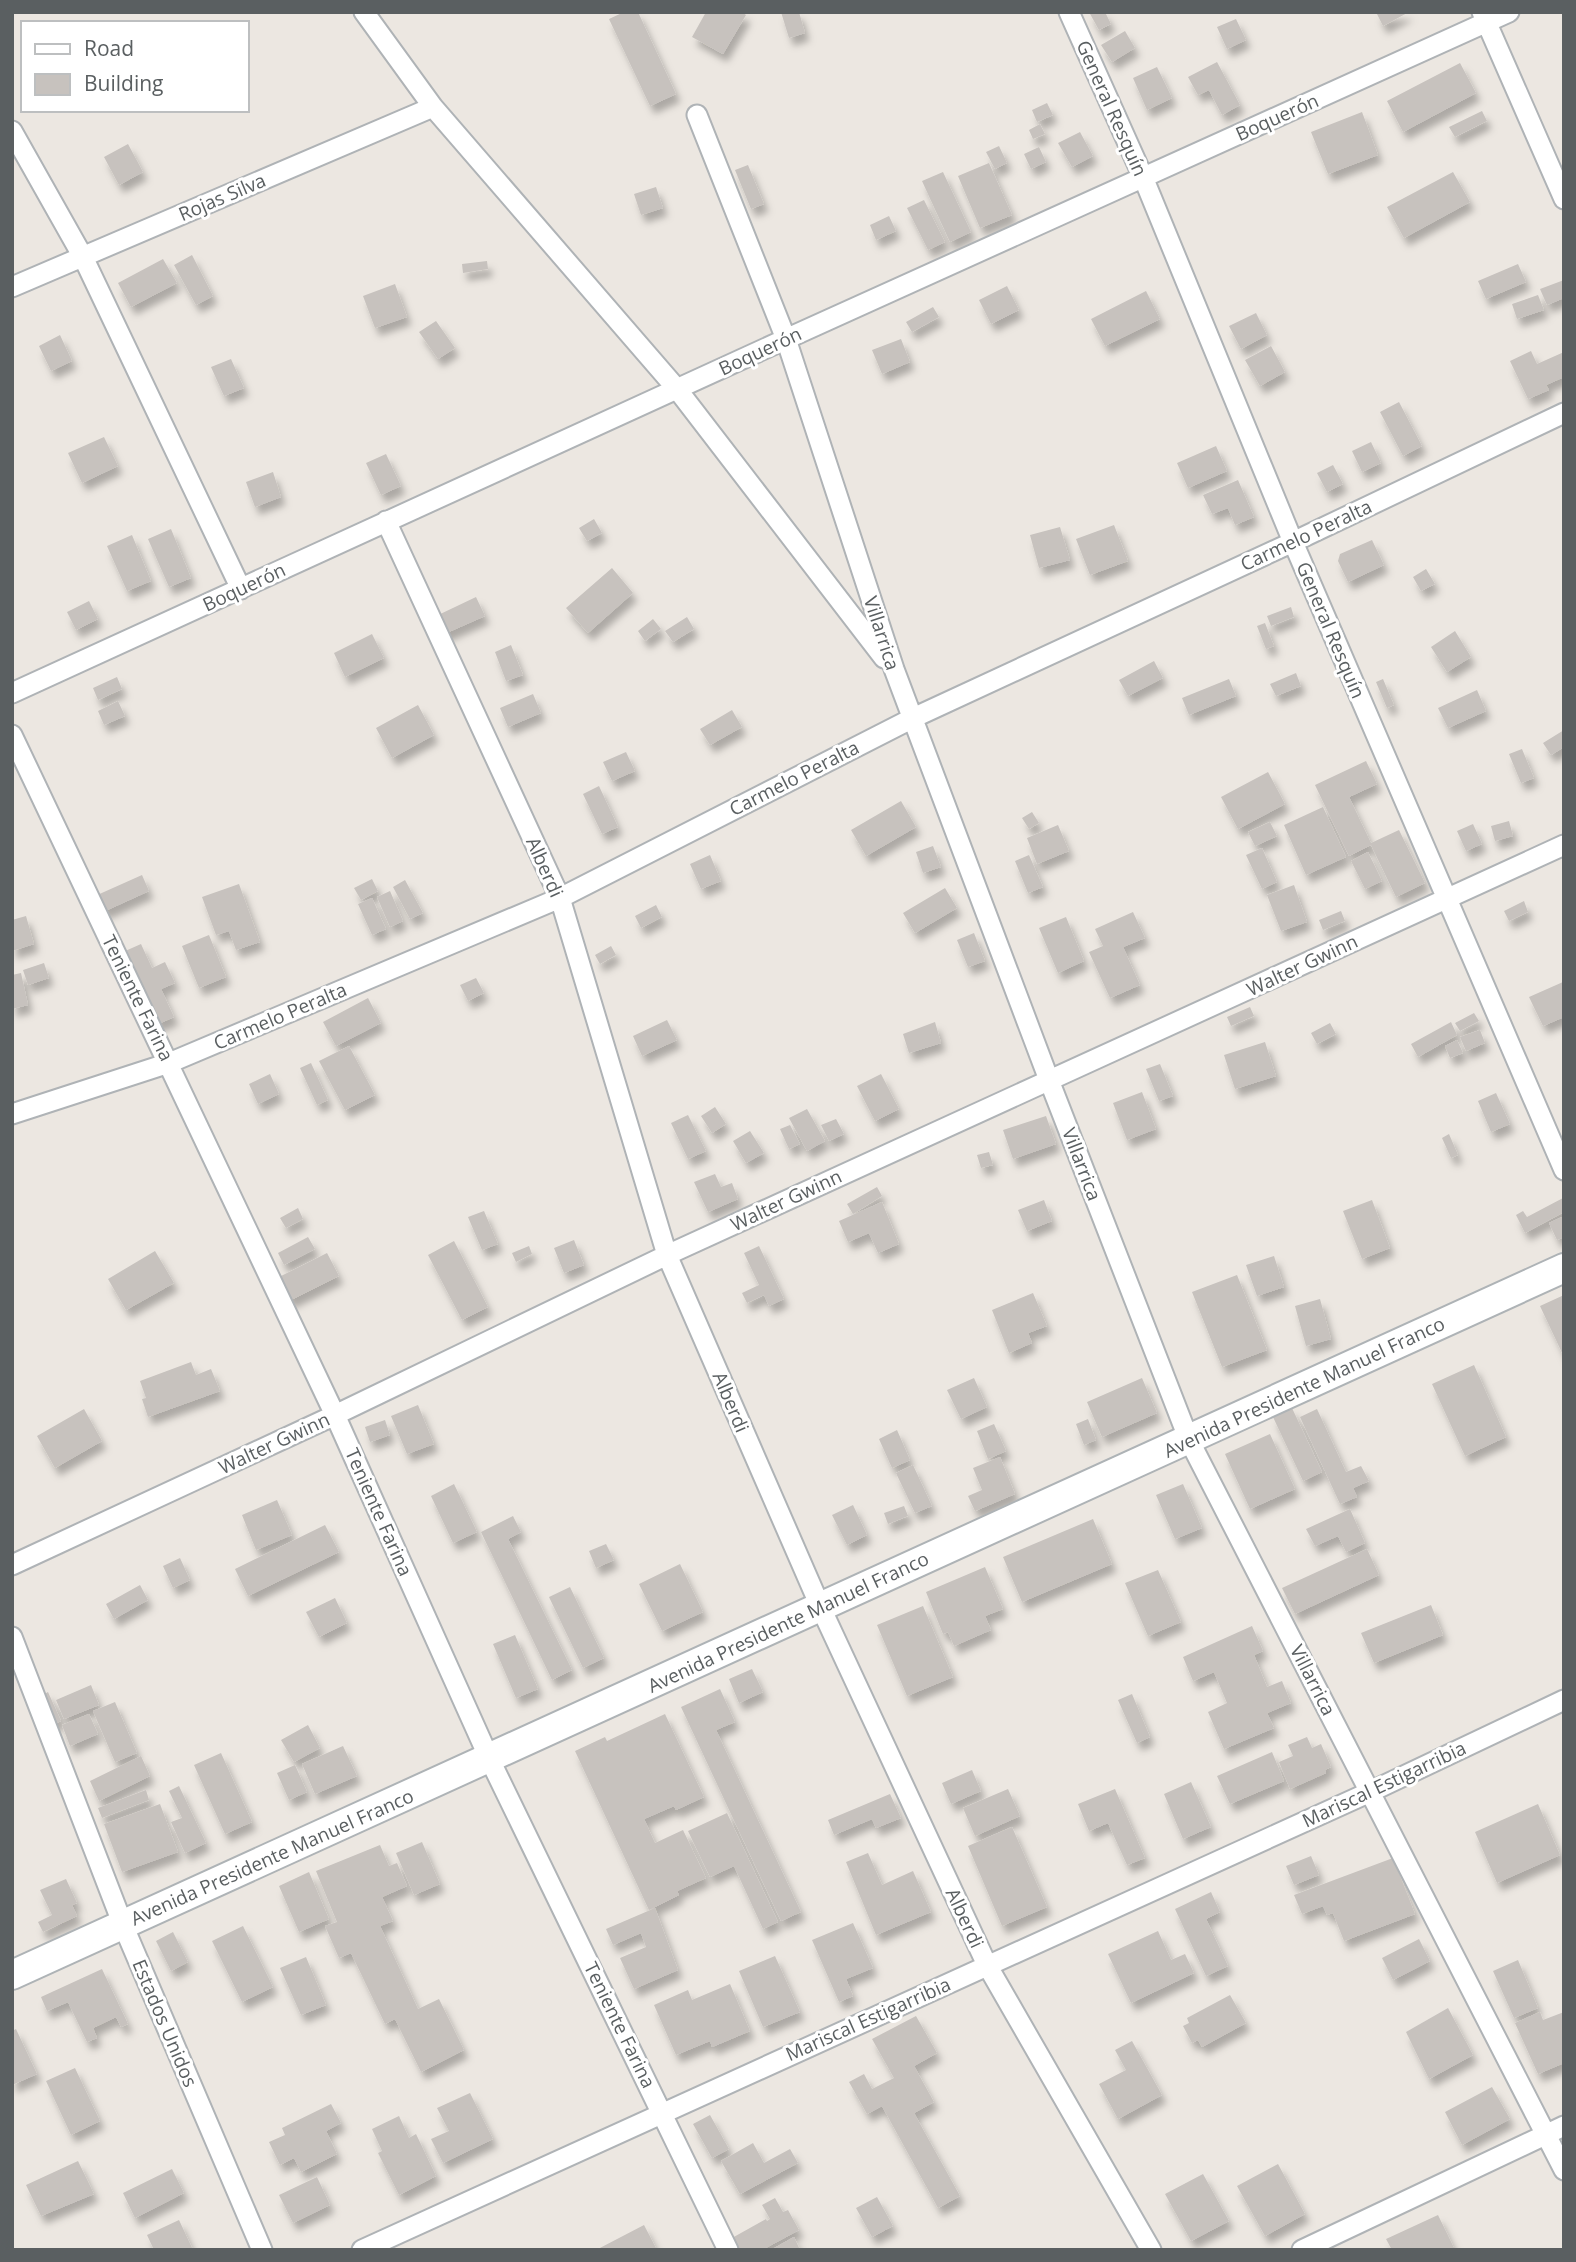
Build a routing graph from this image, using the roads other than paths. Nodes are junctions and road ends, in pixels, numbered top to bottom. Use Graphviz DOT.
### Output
graph roads {
  1 [pos="364,12"];
  2 [pos="1069,12"];
  3 [pos="1509,12"];
  4 [pos="1485,18"];
  5 [pos="433,107"];
  6 [pos="697,115"];
  7 [pos="12,131"];
  8 [pos="1143,177"];
  9 [pos="1564,198"];
  10 [pos="83,257"];
  11 [pos="12,287"];
  12 [pos="786,339"];
  13 [pos="677,389"];
  14 [pos="1564,413"];
  15 [pos="386,521"];
  16 [pos="1293,542"];
  17 [pos="241,589"];
  18 [pos="894,669"];
  19 [pos="12,693"];
  20 [pos="913,718"];
  21 [pos="12,735"];
  22 [pos="1564,845"];
  23 [pos="560,898"];
  24 [pos="1447,899"];
  25 [pos="169,1063"];
  26 [pos="1049,1080"];
  27 [pos="12,1114"];
  28 [pos="1564,1170"];
  29 [pos="667,1255"];
  30 [pos="1564,1268"];
  31 [pos="335,1415"];
  32 [pos="1189,1440"];
  33 [pos="12,1564"];
  34 [pos="820,1606"];
  35 [pos="12,1637"];
  36 [pos="1564,1700"];
  37 [pos="489,1758"];
  38 [pos="1370,1791"];
  39 [pos="123,1925"];
  40 [pos="987,1965"];
  41 [pos="12,1975"];
  42 [pos="663,2112"];
  43 [pos="1564,2126"];
  44 [pos="1545,2135"];
  45 [pos="1564,2170"];
  46 [pos="262,2250"];
  47 [pos="362,2250"];
  48 [pos="728,2250"];
  49 [pos="1151,2250"];
  50 [pos="1302,2250"];
  1 -- 5 [label="street"];
  2 -- 8 [label="street, General Resquín"];
  3 -- 4 [label="street, Boquerón"];
  4 -- 8 [label="street, Boquerón"];
  4 -- 9 [label="street"];
  5 -- 10 [label="street, Rojas Silva"];
  5 -- 13 [label="street"];
  6 -- 12 [label="street, Villarrica"];
  7 -- 10 [label="street"];
  8 -- 12 [label="street, Boquerón"];
  8 -- 16 [label="street, General Resquín"];
  10 -- 11 [label="street, Rojas Silva"];
  10 -- 17 [label="street"];
  12 -- 13 [label="street, Boquerón"];
  12 -- 18 [label="street, Villarrica"];
  13 -- 15 [label="street, Boquerón"];
  13 -- 18 [label="street"];
  14 -- 16 [label="street, Carmelo Peralta"];
  15 -- 17 [label="street, Boquerón"];
  15 -- 23 [label="street, Alberdi"];
  16 -- 20 [label="street, Carmelo Peralta"];
  16 -- 24 [label="street, General Resquín"];
  17 -- 19 [label="street, Boquerón"];
  18 -- 20 [label="street, Villarrica"];
  20 -- 23 [label="street, Carmelo Peralta"];
  20 -- 26 [label="street, Villarrica"];
  21 -- 25 [label="street, Teniente Farina"];
  22 -- 24 [label="street, Walter Gwinn"];
  23 -- 25 [label="street, Carmelo Peralta"];
  23 -- 29 [label="street, Alberdi"];
  24 -- 26 [label="street, Walter Gwinn"];
  24 -- 28 [label="street, General Resquín"];
  25 -- 27 [label="street, Carmelo Peralta"];
  25 -- 31 [label="street, Teniente Farina"];
  26 -- 29 [label="street, Walter Gwinn"];
  26 -- 32 [label="street, Villarrica"];
  29 -- 31 [label="street, Walter Gwinn"];
  29 -- 34 [label="street, Alberdi"];
  30 -- 32 [label="main road, Avenida Presidente Manuel Franco"];
  31 -- 33 [label="street, Walter Gwinn"];
  31 -- 37 [label="street, Teniente Farina"];
  32 -- 34 [label="main road, Avenida Presidente Manuel Franco"];
  32 -- 38 [label="street, Villarrica"];
  34 -- 37 [label="main road, Avenida Presidente Manuel Franco"];
  34 -- 40 [label="street, Alberdi"];
  35 -- 39 [label="street, Estados Unidos"];
  36 -- 38 [label="street, Mariscal Estigarribia"];
  37 -- 39 [label="main road, Avenida Presidente Manuel Franco"];
  37 -- 42 [label="street, Teniente Farina"];
  38 -- 40 [label="street, Mariscal Estigarribia"];
  38 -- 44 [label="street, Villarrica"];
  39 -- 41 [label="main road, Avenida Presidente Manuel Franco"];
  39 -- 46 [label="street, Estados Unidos"];
  40 -- 42 [label="street, Mariscal Estigarribia"];
  40 -- 49 [label="street, Alberdi"];
  42 -- 47 [label="street, Mariscal Estigarribia"];
  42 -- 48 [label="street, Teniente Farina"];
  43 -- 44 [label="street"];
  44 -- 45 [label="street, Villarrica"];
  44 -- 50 [label="street"];
}
